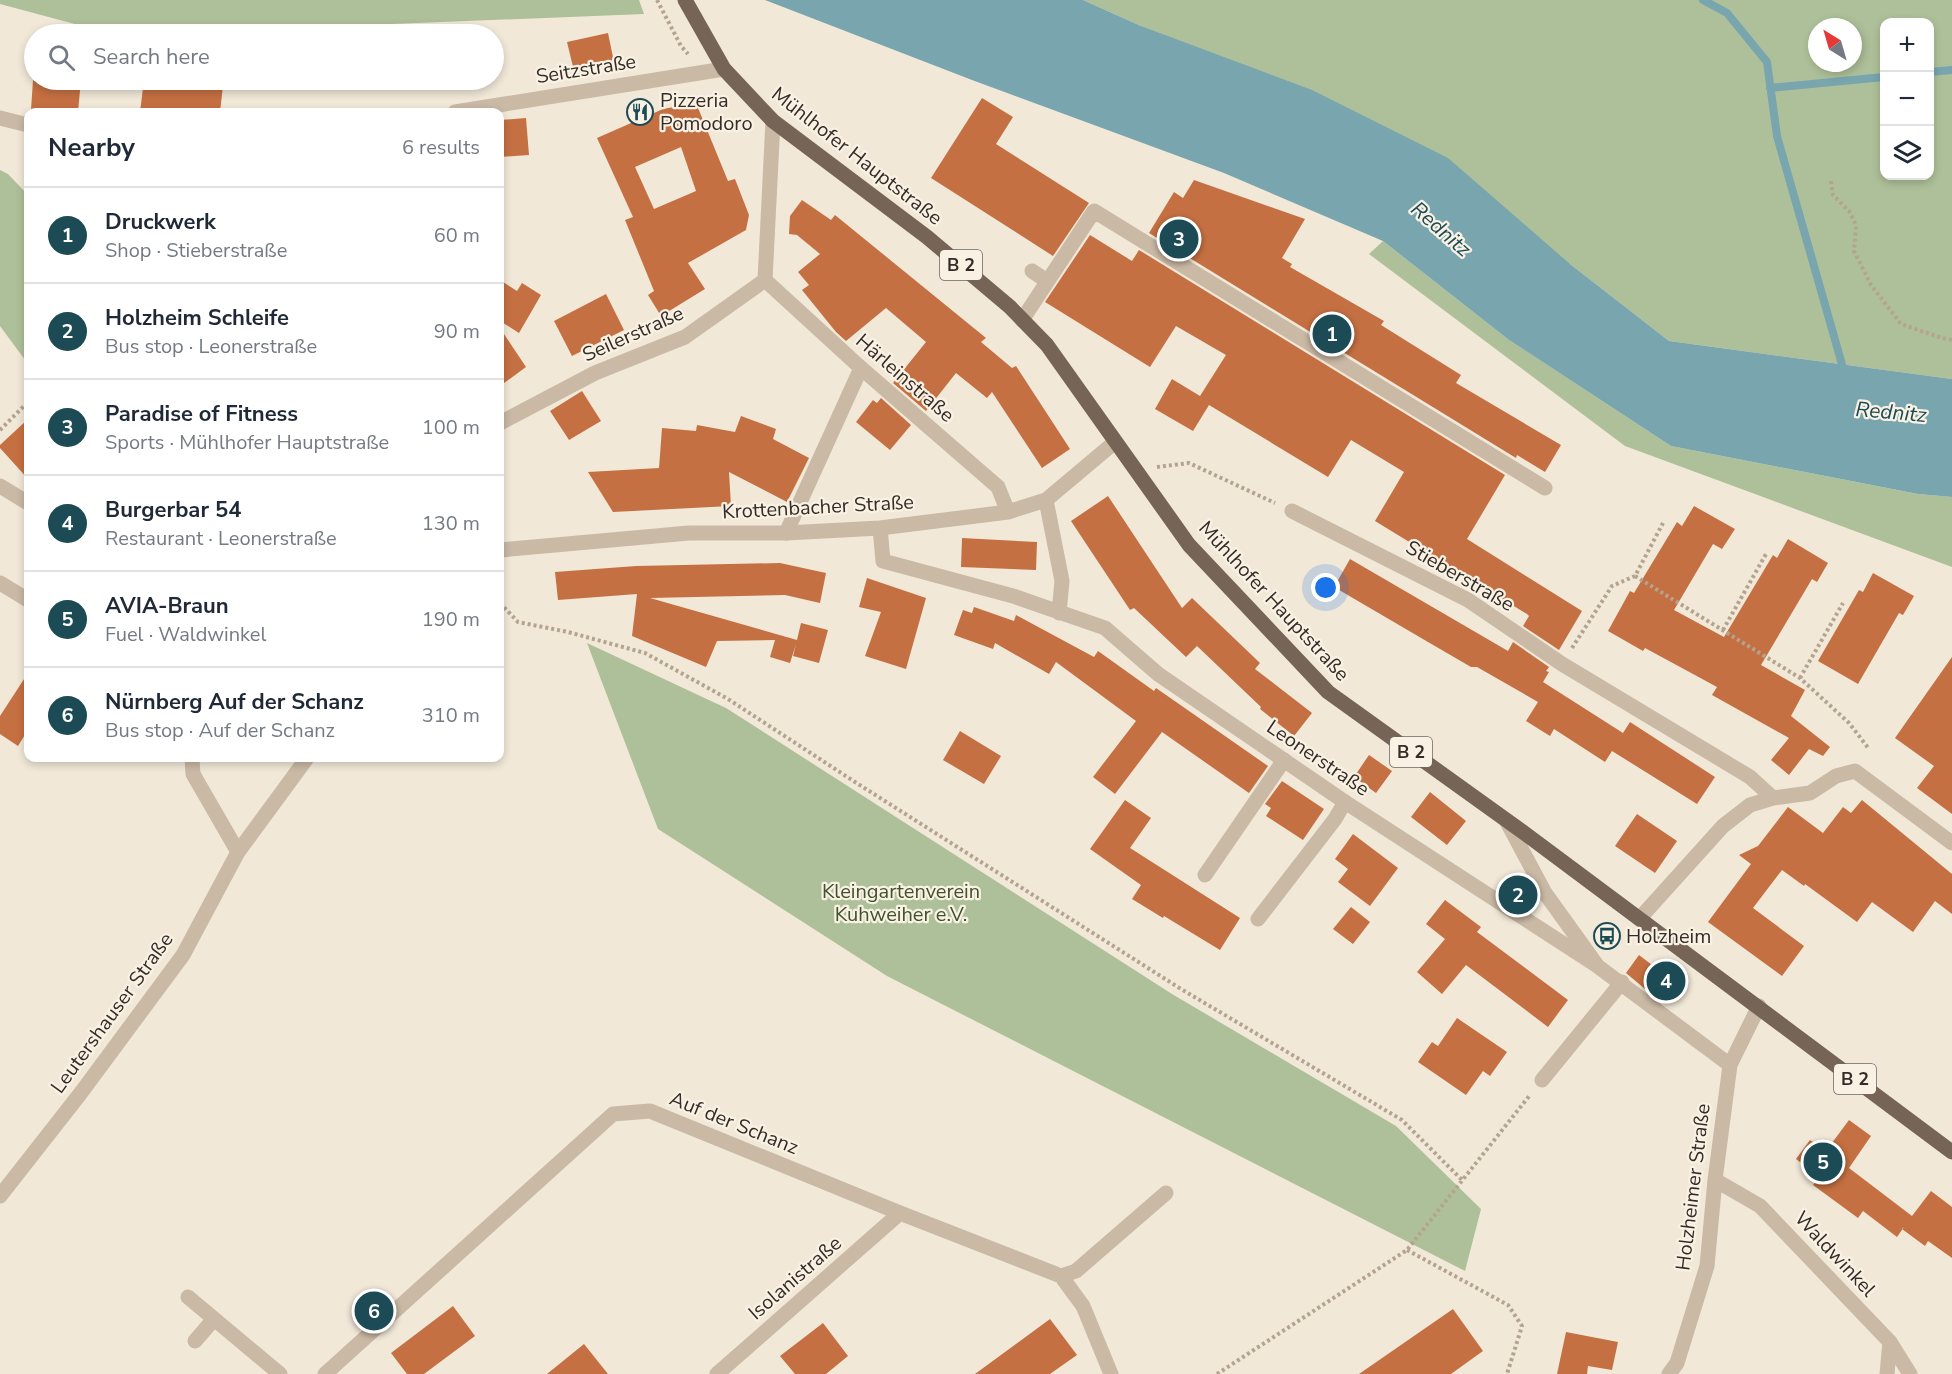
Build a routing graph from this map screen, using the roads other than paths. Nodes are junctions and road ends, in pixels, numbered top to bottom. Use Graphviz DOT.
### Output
graph roads {
  1 [pos="685,0"];
  2 [pos="724,69"];
  3 [pos="480,108"];
  4 [pos="0,118"];
  5 [pos="774,121"];
  6 [pos="24,124"];
  7 [pos="1032,271"];
  8 [pos="765,280"];
  9 [pos="1047,281"];
  10 [pos="1023,320"];
  11 [pos="861,368"];
  12 [pos="504,421"];
  13 [pos="1115,442"];
  14 [pos="0,486"];
  15 [pos="1545,488"];
  16 [pos="1046,500"];
  17 [pos="24,501"];
  18 [pos="1292,511"];
  19 [pos="1008,512"];
  20 [pos="880,528"];
  21 [pos="786,533"];
  22 [pos="504,550"];
  23 [pos="0,583"];
  24 [pos="24,598"];
  25 [pos="1059,613"];
  26 [pos="1284,760"];
  27 [pos="192,762"];
  28 [pos="303,762"];
  29 [pos="1773,798"];
  30 [pos="1345,802"];
  31 [pos="1507,822"];
  32 [pos="1952,843"];
  33 [pos="238,852"];
  34 [pos="1204,875"];
  35 [pos="1640,918"];
  36 [pos="1258,919"];
  37 [pos="1596,965"];
  38 [pos="1622,982"];
  39 [pos="1759,1006"];
  40 [pos="1730,1065"];
  41 [pos="1542,1080"];
  42 [pos="1952,1152"];
  43 [pos="1715,1180"];
  44 [pos="1166,1193"];
  45 [pos="0,1196"];
  46 [pos="900,1213"];
  47 [pos="1060,1276"];
  48 [pos="188,1297"];
  49 [pos="214,1319"];
  50 [pos="195,1341"];
  51 [pos="1890,1342"];
  52 [pos="280,1374"];
  53 [pos="325,1374"];
  54 [pos="717,1374"];
  55 [pos="1111,1374"];
  56 [pos="1669,1374"];
  57 [pos="1887,1374"];
  58 [pos="1910,1374"];
  1 -- 2 [label="main road, B 2"];
  2 -- 3 [label="street, Seitzstraße"];
  2 -- 5 [label="main road, Mühlhofer Hauptstraße / B 2"];
  4 -- 6 [label="street"];
  5 -- 8 [label="street"];
  5 -- 10 [label="main road, Mühlhofer Hauptstraße / B 2"];
  7 -- 9 [label="street"];
  8 -- 11 [label="street, Härleinstraße"];
  8 -- 12 [label="street, Seilerstraße"];
  9 -- 10 [label="street"];
  9 -- 15 [label="street"];
  10 -- 13 [label="main road, Mühlhofer Hauptstraße / B 2"];
  11 -- 19 [label="street, Härleinstraße"];
  11 -- 21 [label="street"];
  13 -- 16 [label="street, Krottenbacher Straße"];
  13 -- 31 [label="main road, Mühlhofer Hauptstraße / B 2"];
  14 -- 17 [label="street"];
  16 -- 19 [label="street, Krottenbacher Straße"];
  16 -- 25 [label="street"];
  18 -- 29 [label="street, Stieberstraße"];
  19 -- 20 [label="street, Krottenbacher Straße"];
  20 -- 21 [label="street, Krottenbacher Straße"];
  20 -- 25 [label="street, Leonerstraße"];
  21 -- 22 [label="street, Krottenbacher Straße"];
  23 -- 24 [label="street"];
  25 -- 26 [label="street, Leonerstraße"];
  26 -- 30 [label="street, Leonerstraße"];
  26 -- 34 [label="street"];
  27 -- 33 [label="street"];
  28 -- 33 [label="street, Leutershauser Straße"];
  29 -- 32 [label="street"];
  29 -- 35 [label="street"];
  30 -- 36 [label="street"];
  30 -- 37 [label="street, Leonerstraße"];
  31 -- 35 [label="main road, Mühlhofer Hauptstraße / B 2"];
  31 -- 37 [label="street"];
  33 -- 45 [label="street, Leutershauser Straße"];
  35 -- 39 [label="main road, Mühlhofer Hauptstraße / B 2"];
  37 -- 38 [label="street, Leonerstraße"];
  38 -- 40 [label="street, Leonerstraße"];
  38 -- 41 [label="street"];
  39 -- 40 [label="street, Holzheimer Straße"];
  39 -- 42 [label="main road, Mühlhofer Hauptstraße / B 2"];
  40 -- 43 [label="street, Holzheimer Straße"];
  43 -- 51 [label="street, Waldwinkel"];
  43 -- 56 [label="street, Holzheimer Straße"];
  44 -- 47 [label="street"];
  46 -- 47 [label="street, Auf der Schanz"];
  46 -- 53 [label="street, Auf der Schanz"];
  46 -- 54 [label="street, Isolanistraße"];
  47 -- 55 [label="street"];
  48 -- 49 [label="street"];
  49 -- 50 [label="street"];
  49 -- 52 [label="street"];
  51 -- 57 [label="street"];
  51 -- 58 [label="street, Waldwinkel"];
}
